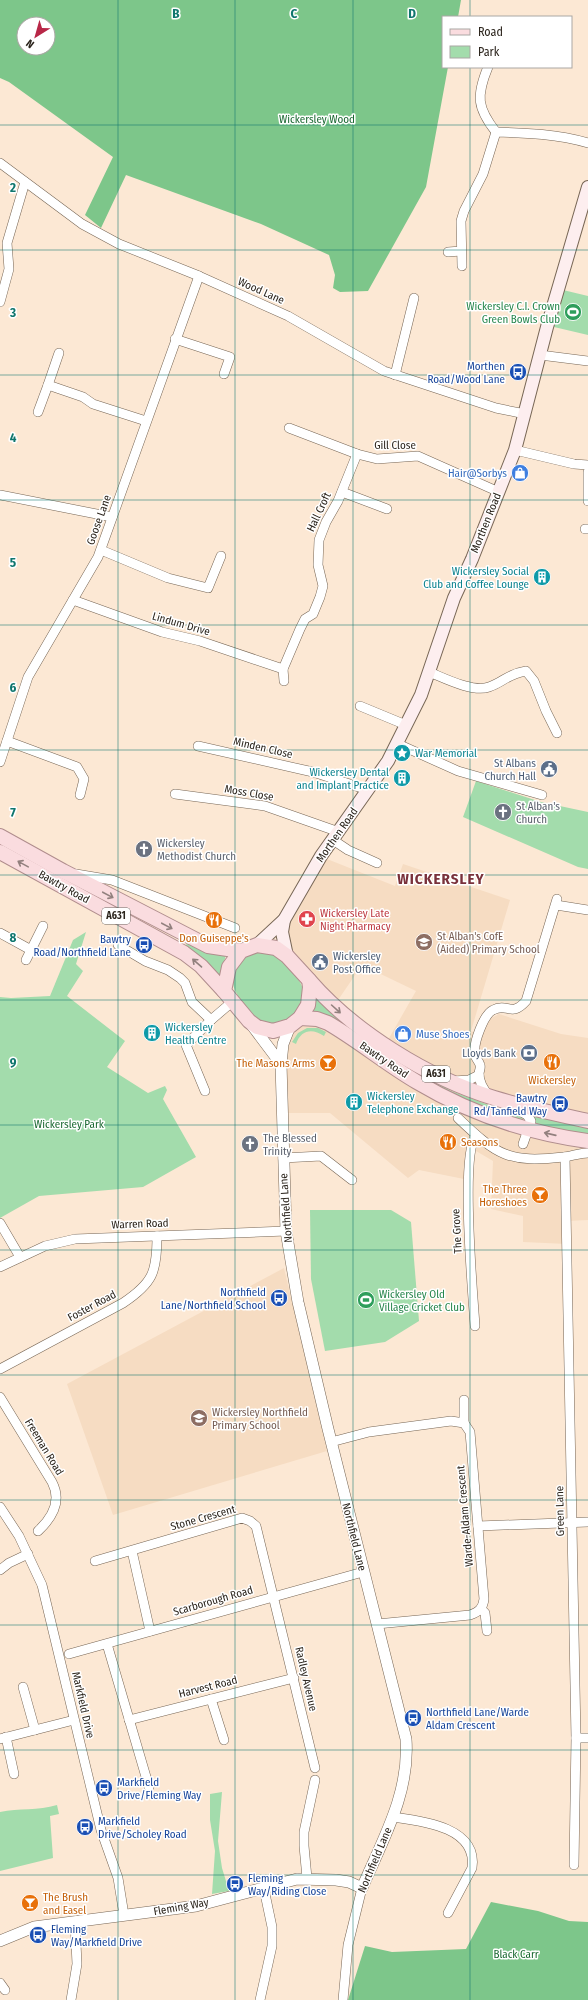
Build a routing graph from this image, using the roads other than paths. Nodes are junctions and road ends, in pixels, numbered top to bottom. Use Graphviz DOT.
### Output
graph roads {
  1 [pos="488,68"];
  2 [pos="496,132"];
  3 [pos="588,143"];
  4 [pos="0,163"];
  5 [pos="25,182"];
  6 [pos="588,187"];
  7 [pos="448,252"];
  8 [pos="461,252"];
  9 [pos="462,266"];
  10 [pos="199,276"];
  11 [pos="414,298"];
  12 [pos="0,302"];
  13 [pos="175,340"];
  14 [pos="59,353"];
  15 [pos="540,355"];
  16 [pos="588,361"];
  17 [pos="224,374"];
  18 [pos="396,375"];
  19 [pos="48,385"];
  20 [pos="38,412"];
  21 [pos="525,414"];
  22 [pos="146,422"];
  23 [pos="289,428"];
  24 [pos="515,450"];
  25 [pos="357,454"];
  26 [pos="588,465"];
  27 [pos="588,472"];
  28 [pos="342,492"];
  29 [pos="499,492"];
  30 [pos="0,495"];
  31 [pos="588,501"];
  32 [pos="387,509"];
  33 [pos="112,517"];
  34 [pos="101,550"];
  35 [pos="221,556"];
  36 [pos="73,600"];
  37 [pos="283,669"];
  38 [pos="429,672"];
  39 [pos="284,681"];
  40 [pos="360,706"];
  41 [pos="406,725"];
  42 [pos="557,732"];
  43 [pos="7,741"];
  44 [pos="398,744"];
  45 [pos="198,746"];
  46 [pos="0,762"];
  47 [pos="368,790"];
  48 [pos="175,794"];
  49 [pos="80,795"];
  50 [pos="542,795"];
  51 [pos="0,836"];
  52 [pos="336,836"];
  53 [pos="0,852"];
  54 [pos="377,863"];
  55 [pos="62,871"];
  56 [pos="140,892"];
  57 [pos="132,908"];
  58 [pos="588,910"];
  59 [pos="284,920"];
  60 [pos="44,926"];
  61 [pos="235,928"];
  62 [pos="0,933"];
  63 [pos="118,945"];
  64 [pos="257,945"];
  65 [pos="31,950"];
  66 [pos="241,951"];
  67 [pos="287,956"];
  68 [pos="26,960"];
  69 [pos="309,980"];
  70 [pos="228,997"];
  71 [pos="211,1020"];
  72 [pos="249,1021"];
  73 [pos="295,1022"];
  74 [pos="281,1064"];
  75 [pos="479,1075"];
  76 [pos="451,1081"];
  77 [pos="205,1091"];
  78 [pos="492,1097"];
  79 [pos="458,1118"];
  80 [pos="588,1121"];
  81 [pos="513,1124"];
  82 [pos="530,1129"];
  83 [pos="476,1136"];
  84 [pos="588,1141"];
  85 [pos="523,1144"];
  86 [pos="588,1153"];
  87 [pos="565,1156"];
  88 [pos="283,1158"];
  89 [pos="522,1158"];
  90 [pos="352,1180"];
  91 [pos="0,1223"];
  92 [pos="286,1231"];
  93 [pos="157,1236"];
  94 [pos="20,1258"];
  95 [pos="0,1267"];
  96 [pos="475,1326"];
  97 [pos="0,1369"];
  98 [pos="0,1397"];
  99 [pos="464,1400"];
  100 [pos="464,1423"];
  101 [pos="331,1442"];
  102 [pos="0,1507"];
  103 [pos="573,1522"];
  104 [pos="588,1522"];
  105 [pos="478,1526"];
  106 [pos="38,1531"];
  107 [pos="132,1551"];
  108 [pos="28,1554"];
  109 [pos="95,1561"];
  110 [pos="0,1570"];
  111 [pos="363,1572"];
  112 [pos="274,1597"];
  113 [pos="481,1609"];
  114 [pos="377,1624"];
  115 [pos="150,1631"];
  116 [pos="487,1632"];
  117 [pos="107,1644"];
  118 [pos="69,1654"];
  119 [pos="294,1678"];
  120 [pos="23,1686"];
  121 [pos="211,1699"];
  122 [pos="74,1720"];
  123 [pos="129,1720"];
  124 [pos="35,1730"];
  125 [pos="3,1738"];
  126 [pos="576,1738"];
  127 [pos="588,1738"];
  128 [pos="224,1740"];
  129 [pos="314,1768"];
  130 [pos="14,1774"];
  131 [pos="315,1780"];
  132 [pos="149,1788"];
  133 [pos="393,1817"];
  134 [pos="574,1864"];
  135 [pos="307,1878"];
  136 [pos="362,1888"];
  137 [pos="264,1889"];
  138 [pos="448,1913"];
  139 [pos="124,1915"];
  140 [pos="75,1922"];
  141 [pos="0,1941"];
  142 [pos="74,1999"];
  143 [pos="260,2000"];
  144 [pos="343,2000"];
  1 -- 2 [label="street"];
  2 -- 3 [label="street"];
  2 -- 8 [label="street"];
  4 -- 5 [label="street, Wood Lane"];
  5 -- 10 [label="street, Wood Lane"];
  5 -- 12 [label="street"];
  6 -- 15 [label="main road, Morthen Road"];
  7 -- 8 [label="street"];
  8 -- 9 [label="street"];
  10 -- 13 [label="street, Goose Lane"];
  10 -- 18 [label="street, Wood Lane"];
  11 -- 18 [label="street"];
  13 -- 17 [label="street"];
  13 -- 22 [label="street, Goose Lane"];
  14 -- 19 [label="street"];
  15 -- 16 [label="street"];
  15 -- 21 [label="main road, Morthen Road"];
  18 -- 21 [label="street, Wood Lane"];
  19 -- 20 [label="street"];
  19 -- 22 [label="street"];
  21 -- 24 [label="main road, Morthen Road"];
  22 -- 33 [label="street, Goose Lane"];
  23 -- 25 [label="street, Gill Close"];
  24 -- 26 [label="street"];
  24 -- 29 [label="main road, Morthen Road"];
  25 -- 28 [label="street, Hall Croft"];
  25 -- 29 [label="street, Gill Close"];
  27 -- 31 [label="street"];
  28 -- 32 [label="street, Hall Croft"];
  28 -- 37 [label="street, Hall Croft"];
  29 -- 38 [label="main road, Morthen Road"];
  30 -- 33 [label="street"];
  33 -- 34 [label="street, Goose Lane"];
  34 -- 35 [label="street"];
  34 -- 36 [label="street, Goose Lane"];
  36 -- 37 [label="street, Lindum Drive"];
  36 -- 43 [label="street, Goose Lane"];
  37 -- 39 [label="street"];
  38 -- 41 [label="main road, Morthen Road"];
  38 -- 42 [label="street"];
  40 -- 41 [label="street"];
  41 -- 44 [label="main road, Morthen Road"];
  43 -- 46 [label="street, Goose Lane"];
  43 -- 49 [label="street"];
  44 -- 47 [label="main road, Morthen Road"];
  44 -- 50 [label="street"];
  45 -- 47 [label="street, Minden Close"];
  47 -- 52 [label="main road, Morthen Road"];
  48 -- 52 [label="street, Moss Close"];
  51 -- 55 [label="main road, Bawtry Road / A631"];
  52 -- 54 [label="street, Moss Close"];
  52 -- 59 [label="main road, Morthen Road"];
  70 -- 53 [label="main road, Bawtry Road / A631, one-way"];
  55 -- 56 [label="street, Bawtry Road"];
  55 -- 57 [label="main road, Bawtry Road / A631, one-way"];
  56 -- 57 [label="street"];
  56 -- 61 [label="street, Bawtry Road"];
  57 -- 66 [label="main road, Bawtry Road / A631, one-way"];
  58 -- 75 [label="street"];
  59 -- 64 [label="main road, Morthen Road"];
  59 -- 67 [label="main road"];
  60 -- 65 [label="street"];
  62 -- 65 [label="street"];
  63 -- 71 [label="street"];
  64 -- 66 [label="main road, A631"];
  64 -- 67 [label="main road, A631"];
  65 -- 68 [label="street"];
  66 -- 70 [label="main road"];
  67 -- 69 [label="main road, A631"];
  69 -- 73 [label="main road"];
  69 -- 76 [label="main road, Bawtry Road / A631, one-way"];
  70 -- 71 [label="street"];
  70 -- 72 [label="main road, A631"];
  71 -- 77 [label="street"];
  72 -- 73 [label="main road, A631"];
  72 -- 74 [label="street"];
  73 -- 74 [label="street, Northfield Lane"];
  73 -- 81 [label="main road, Bawtry Road / A631"];
  74 -- 88 [label="street, Northfield Lane"];
  75 -- 76 [label="street"];
  75 -- 78 [label="street"];
  76 -- 78 [label="main road, Bawtry Road / A631"];
  78 -- 80 [label="main road, Bawtry Road / A631"];
  78 -- 82 [label="street, Bawtry Road"];
  79 -- 83 [label="street"];
  81 -- 82 [label="main road, Bawtry Road / A631"];
  81 -- 85 [label="street"];
  84 -- 82 [label="main road, Bawtry Road / A631, one-way"];
  82 -- 85 [label="street"];
  83 -- 89 [label="street"];
  83 -- 96 [label="street, The Grove"];
  85 -- 89 [label="street"];
  86 -- 87 [label="street"];
  87 -- 89 [label="street"];
  87 -- 103 [label="street, Green Lane"];
  88 -- 90 [label="street"];
  88 -- 92 [label="street, Northfield Lane"];
  91 -- 94 [label="street"];
  92 -- 93 [label="street, Warren Road"];
  92 -- 101 [label="street, Northfield Lane"];
  93 -- 94 [label="street, Warren Road"];
  93 -- 97 [label="street, Foster Road"];
  94 -- 95 [label="street, Warren Road"];
  98 -- 106 [label="street, Freeman Road"];
  99 -- 100 [label="street, Warde-Aldam Crescent"];
  100 -- 101 [label="street"];
  100 -- 105 [label="street, Warde-Aldam Crescent"];
  101 -- 111 [label="street, Northfield Lane"];
  102 -- 108 [label="street, Markfield Drive"];
  103 -- 104 [label="street"];
  103 -- 105 [label="street"];
  103 -- 126 [label="street, Green Lane"];
  105 -- 113 [label="street, Warde-Aldam Crescent"];
  107 -- 109 [label="street, Stone Crescent"];
  107 -- 112 [label="street, Stone Crescent"];
  107 -- 115 [label="street"];
  108 -- 110 [label="street"];
  108 -- 122 [label="street, Markfield Drive"];
  111 -- 112 [label="street, Scarborough Road"];
  111 -- 114 [label="street, Northfield Lane"];
  112 -- 115 [label="street, Scarborough Road"];
  112 -- 119 [label="street, Radley Avenue"];
  113 -- 114 [label="street"];
  113 -- 116 [label="street, Warde-Aldam Crescent"];
  114 -- 133 [label="street, Northfield Lane"];
  115 -- 117 [label="street, Scarborough Road"];
  117 -- 118 [label="street, Scarborough Road"];
  117 -- 123 [label="street"];
  119 -- 121 [label="street, Harvest Road"];
  119 -- 129 [label="street, Radley Avenue"];
  120 -- 124 [label="street"];
  121 -- 123 [label="street, Harvest Road"];
  121 -- 128 [label="street"];
  122 -- 124 [label="street"];
  122 -- 139 [label="street, Markfield Drive"];
  123 -- 132 [label="street"];
  124 -- 125 [label="street"];
  125 -- 130 [label="street"];
  126 -- 127 [label="street"];
  126 -- 134 [label="street, Green Lane"];
  131 -- 135 [label="street"];
  133 -- 136 [label="street, Northfield Lane"];
  133 -- 138 [label="street"];
  135 -- 136 [label="street, Fleming Way"];
  135 -- 137 [label="street, Fleming Way"];
  136 -- 144 [label="street, Northfield Lane"];
  137 -- 139 [label="street, Fleming Way"];
  137 -- 143 [label="street"];
  139 -- 140 [label="street, Fleming Way"];
  140 -- 141 [label="street, Fleming Way"];
  140 -- 142 [label="street"];
}
